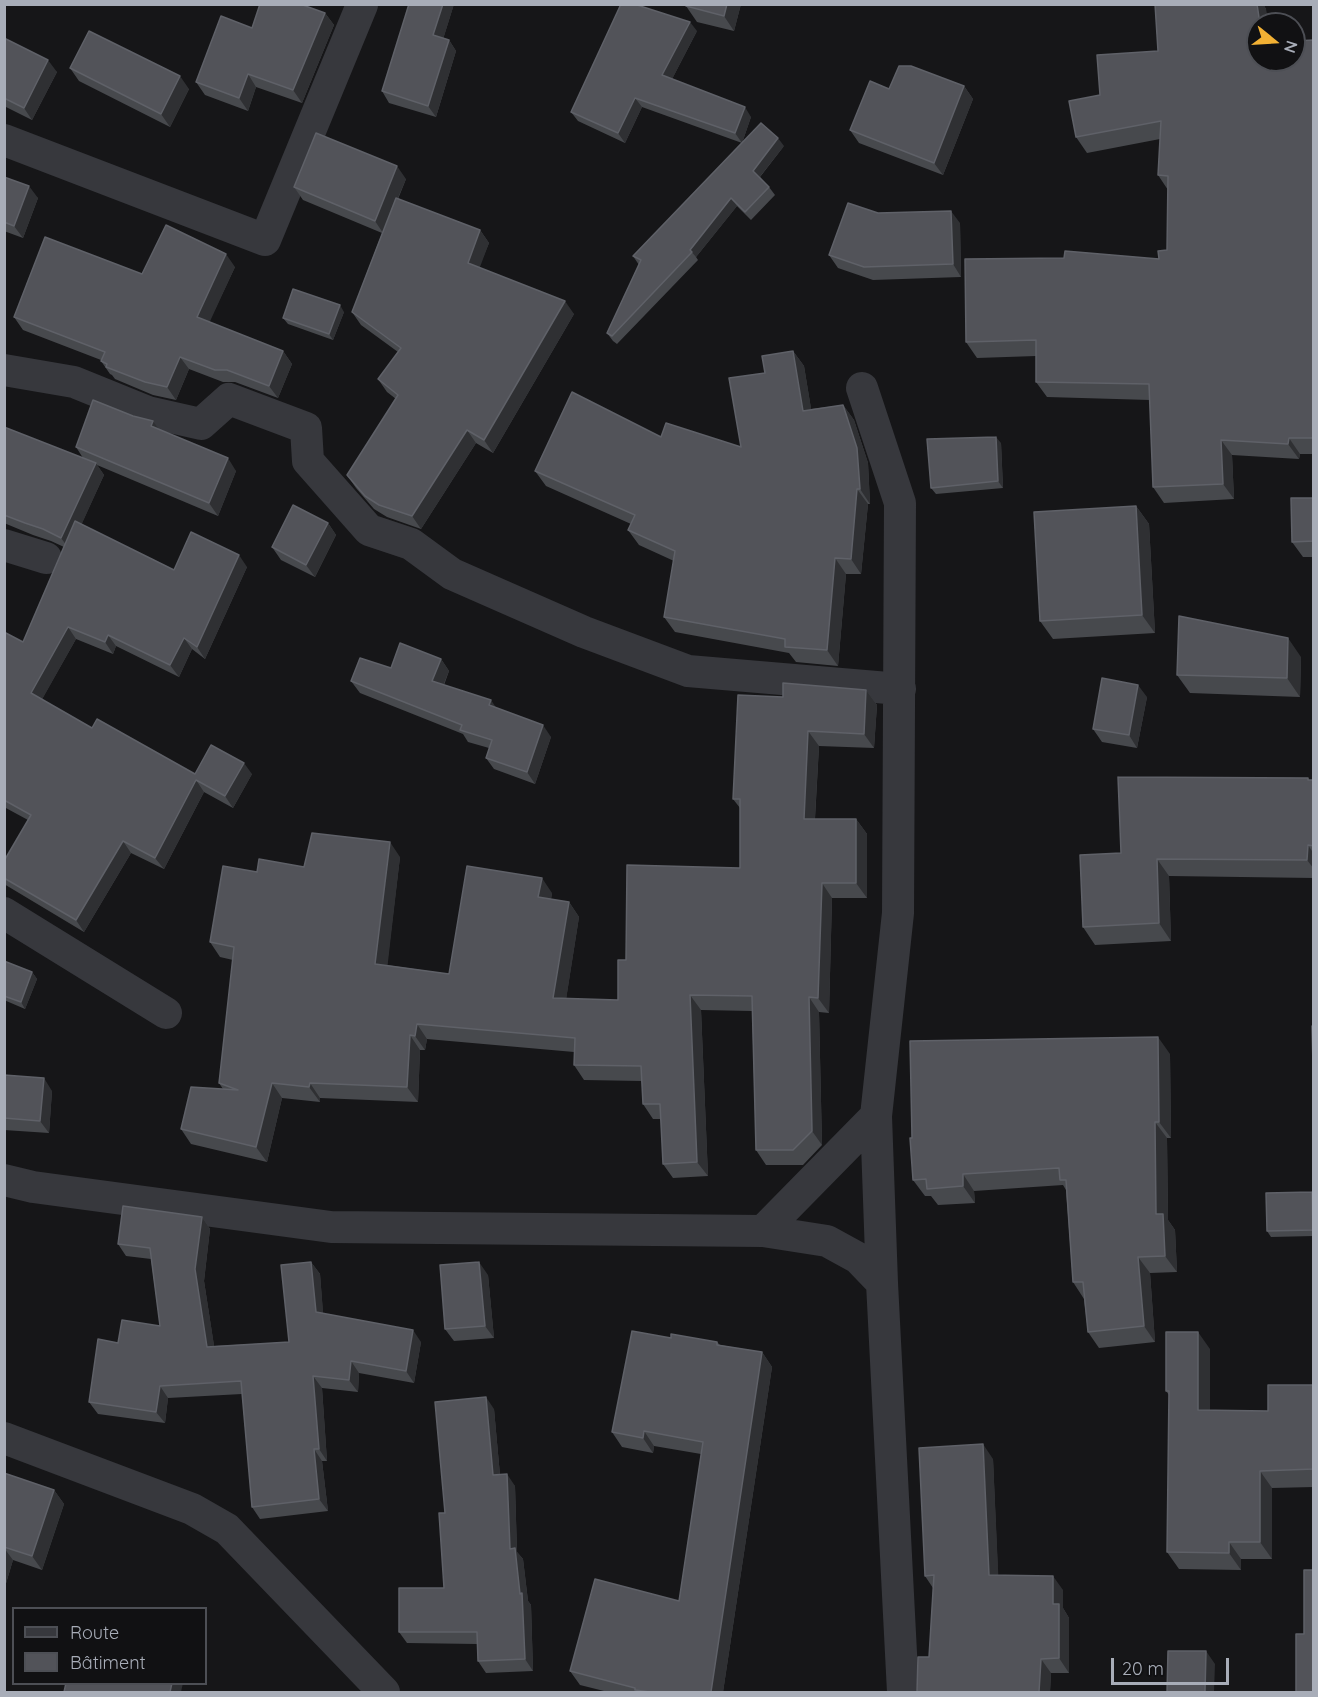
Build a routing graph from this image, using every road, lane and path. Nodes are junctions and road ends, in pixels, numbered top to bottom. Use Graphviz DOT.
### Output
graph roads {
  1 [pos="362,5"];
  2 [pos="4,140"];
  3 [pos="4,370"];
  4 [pos="862,388"];
  5 [pos="4,545"];
  6 [pos="46,558"];
  7 [pos="900,689"];
  8 [pos="4,913"];
  9 [pos="166,1013"];
  10 [pos="876,1116"];
  11 [pos="4,1180"];
  12 [pos="764,1231"];
  13 [pos="882,1283"];
  14 [pos="4,1438"];
  15 [pos="384,1692"];
  16 [pos="903,1692"];
  1 -- 2 [label="street"];
  3 -- 7 [label="street"];
  4 -- 7 [label="street"];
  5 -- 6 [label="street"];
  7 -- 10 [label="street"];
  8 -- 9 [label="street"];
  10 -- 12 [label="street"];
  10 -- 13 [label="street"];
  11 -- 12 [label="street"];
  12 -- 13 [label="street"];
  13 -- 16 [label="street"];
  14 -- 15 [label="street"];
}
